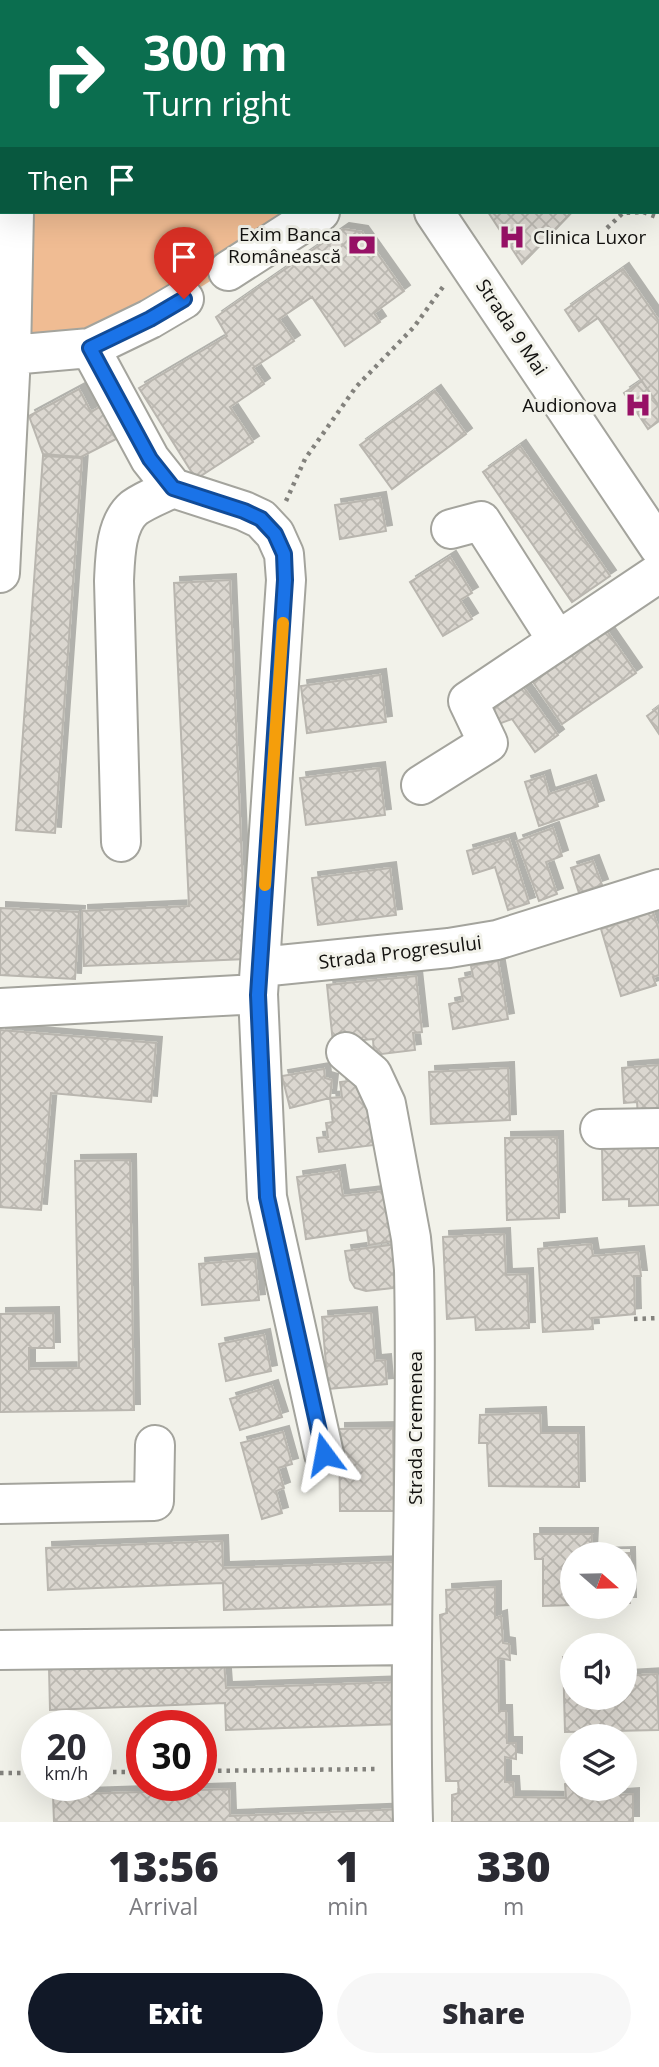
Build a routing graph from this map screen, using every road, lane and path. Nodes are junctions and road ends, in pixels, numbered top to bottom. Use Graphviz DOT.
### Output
graph roads {
  1 [pos="14,214"];
  2 [pos="317,214"];
  3 [pos="435,214"];
  4 [pos="622,214"];
  5 [pos="607,228"];
  6 [pos="464,257"];
  7 [pos="228,271"];
  8 [pos="184,299"];
  9 [pos="90,348"];
  10 [pos="11,355"];
  11 [pos="173,488"];
  12 [pos="451,529"];
  13 [pos="272,531"];
  14 [pos="656,535"];
  15 [pos="0,570"];
  16 [pos="659,573"];
  17 [pos="557,640"];
  18 [pos="421,785"];
  19 [pos="121,842"];
  20 [pos="659,889"];
  21 [pos="259,981"];
  22 [pos="0,1008"];
  23 [pos="346,1052"];
  24 [pos="659,1128"];
  25 [pos="600,1129"];
  26 [pos="659,1318"];
  27 [pos="634,1320"];
  28 [pos="155,1445"];
  29 [pos="324,1454"];
  30 [pos="0,1504"];
  31 [pos="411,1645"];
  32 [pos="0,1650"];
  33 [pos="412,1769"];
  34 [pos="217,1771"];
  35 [pos="0,1773"];
  36 [pos="21,1773"];
  37 [pos="413,1822"];
  1 -- 10 [label="street"];
  2 -- 7 [label="street"];
  3 -- 6 [label="street, Strada 9 Mai"];
  4 -- 5 [label="path"];
  6 -- 13 [label="path"];
  6 -- 14 [label="street, Strada 9 Mai"];
  8 -- 9 [label="street"];
  9 -- 10 [label="street"];
  9 -- 11 [label="street"];
  10 -- 15 [label="street"];
  11 -- 13 [label="street"];
  11 -- 19 [label="street"];
  12 -- 17 [label="street"];
  13 -- 21 [label="street"];
  16 -- 17 [label="street"];
  17 -- 18 [label="street"];
  20 -- 21 [label="street, Strada Progresului"];
  21 -- 22 [label="street, Strada Progresului"];
  21 -- 29 [label="street"];
  23 -- 31 [label="street, Strada Cremenea"];
  24 -- 25 [label="street"];
  26 -- 27 [label="path"];
  28 -- 30 [label="street"];
  31 -- 32 [label="street"];
  31 -- 33 [label="street, Strada Cremenea"];
  33 -- 34 [label="path"];
  33 -- 37 [label="street, Strada Cremenea"];
  35 -- 36 [label="path"];
}
